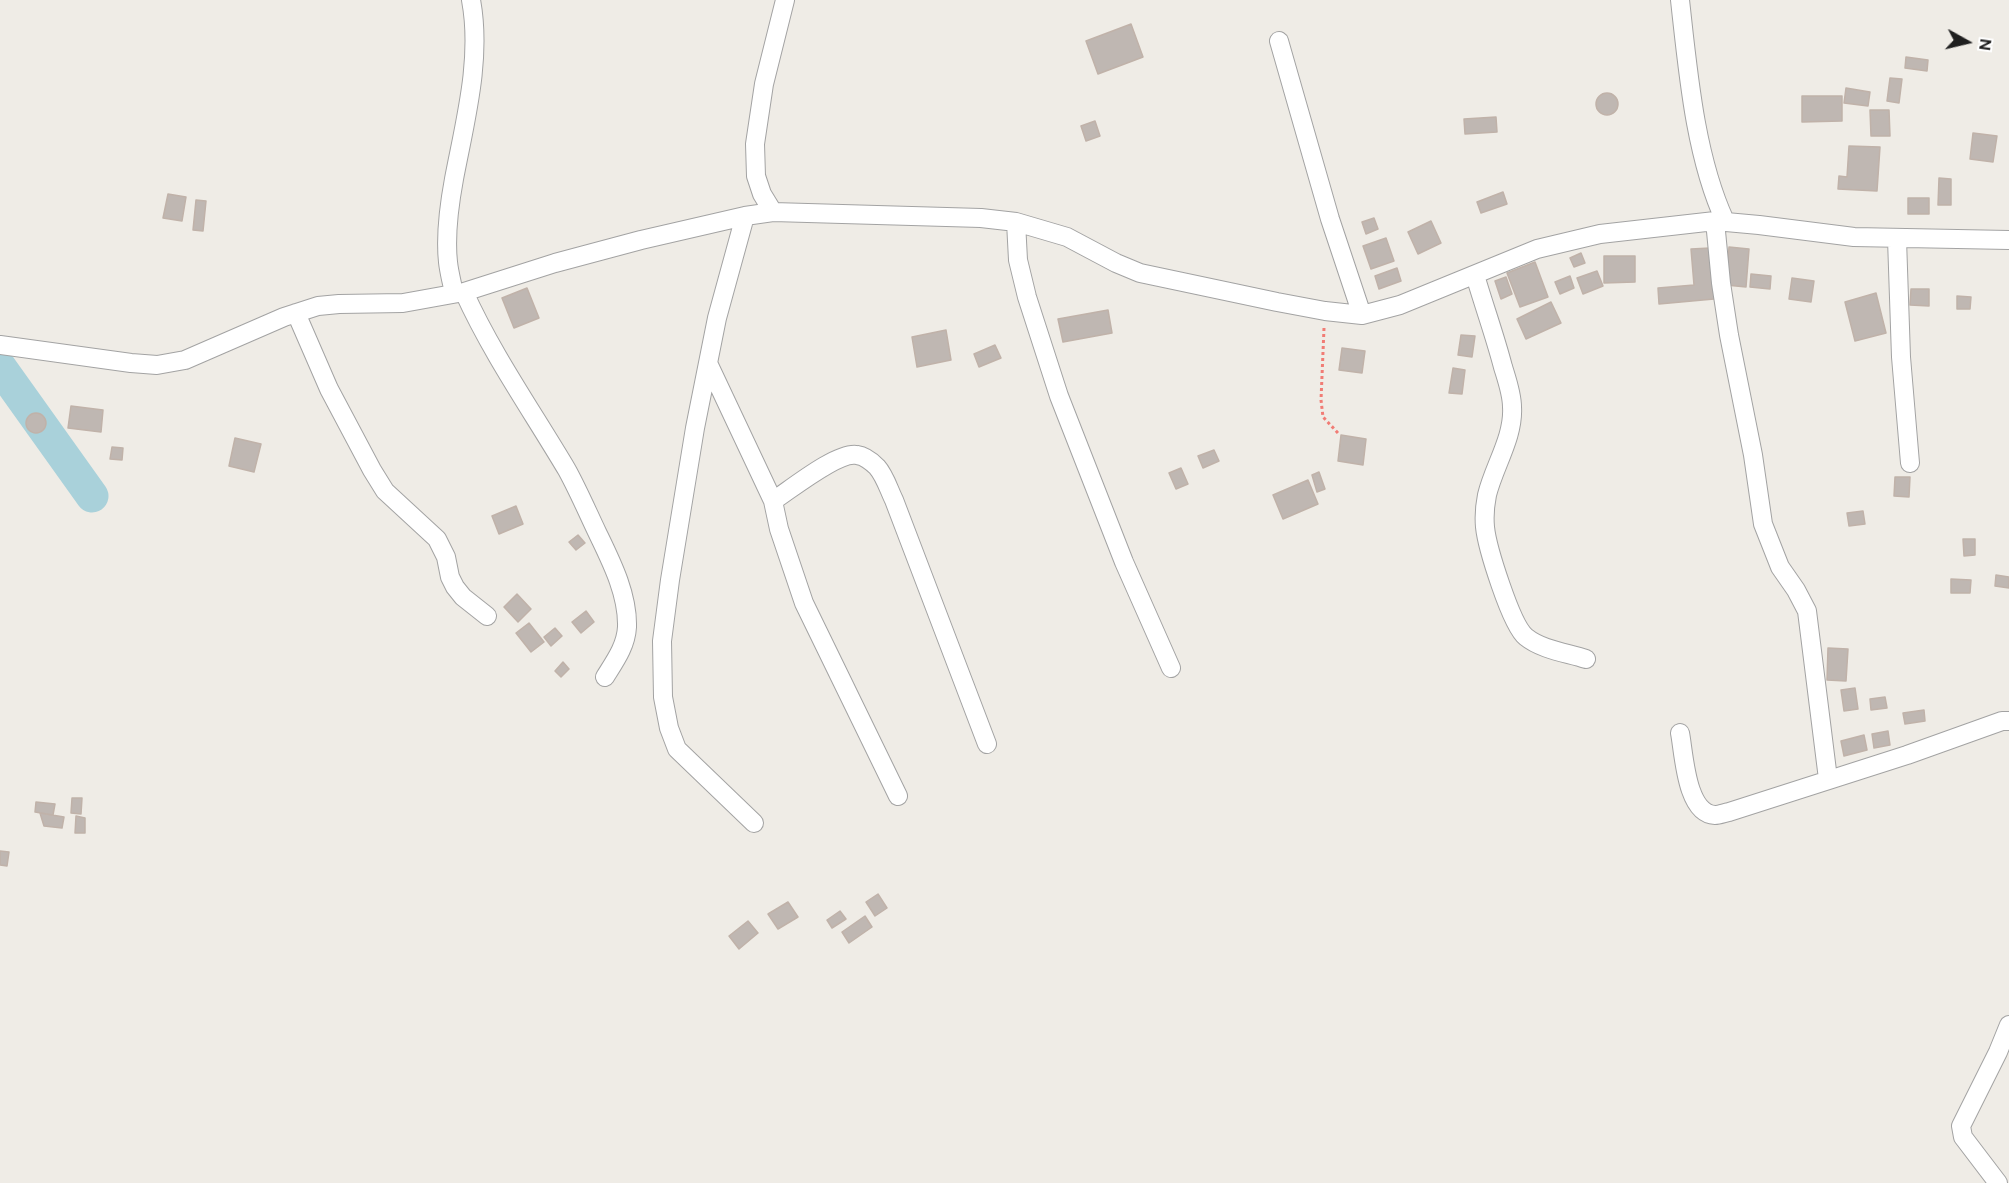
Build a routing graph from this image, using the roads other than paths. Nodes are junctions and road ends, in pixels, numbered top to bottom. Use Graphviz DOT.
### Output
graph roads {
  1 [pos="471,0"];
  2 [pos="785,0"];
  3 [pos="1680,0"];
  4 [pos="1279,41"];
  5 [pos="772,212"];
  6 [pos="745,216"];
  7 [pos="1720,221"];
  8 [pos="1016,222"];
  9 [pos="1897,239"];
  10 [pos="2009,240"];
  11 [pos="1475,275"];
  12 [pos="459,293"];
  13 [pos="296,313"];
  14 [pos="1362,315"];
  15 [pos="0,345"];
  16 [pos="708,363"];
  17 [pos="1910,463"];
  18 [pos="773,501"];
  19 [pos="487,616"];
  20 [pos="1586,659"];
  21 [pos="1171,668"];
  22 [pos="605,677"];
  23 [pos="2009,721"];
  24 [pos="1680,733"];
  25 [pos="987,744"];
  26 [pos="1828,779"];
  27 [pos="898,796"];
  28 [pos="754,823"];
  29 [pos="2009,1025"];
  30 [pos="1998,1183"];
  1 -- 12 [label="street"];
  2 -- 5 [label="street"];
  3 -- 7 [label="street"];
  4 -- 14 [label="street"];
  5 -- 6 [label="street"];
  5 -- 8 [label="street"];
  6 -- 12 [label="street"];
  6 -- 16 [label="street"];
  7 -- 9 [label="street"];
  7 -- 11 [label="street"];
  7 -- 26 [label="street"];
  8 -- 14 [label="street"];
  8 -- 21 [label="street"];
  9 -- 10 [label="street"];
  9 -- 17 [label="street"];
  11 -- 14 [label="street"];
  11 -- 20 [label="street"];
  12 -- 13 [label="street"];
  12 -- 22 [label="street"];
  13 -- 15 [label="street"];
  13 -- 19 [label="street"];
  16 -- 18 [label="street"];
  16 -- 28 [label="street"];
  18 -- 25 [label="street"];
  18 -- 27 [label="street"];
  23 -- 26 [label="street"];
  24 -- 26 [label="street"];
  29 -- 30 [label="street"];
}
